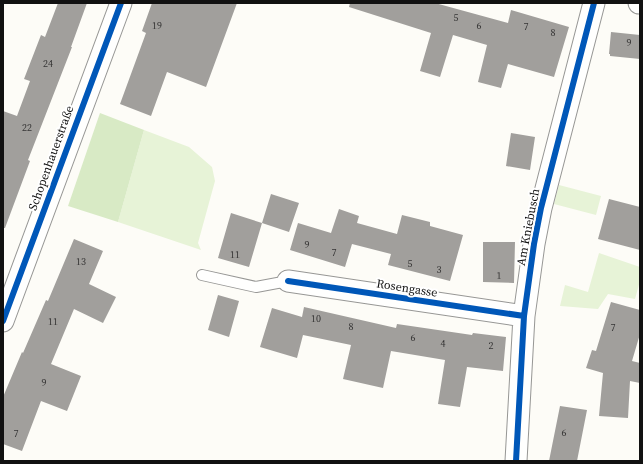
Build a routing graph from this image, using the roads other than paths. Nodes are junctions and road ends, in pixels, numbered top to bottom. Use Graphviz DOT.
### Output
graph roads {
  1 [pos="121,3"];
  2 [pos="594,3"];
  3 [pos="202,275"];
  4 [pos="288,280"];
  5 [pos="524,316"];
  6 [pos="3,321"];
  7 [pos="516,461"];
  1 -- 6 [label="street, Schopenhauerstraße"];
  2 -- 5 [label="street, Am Kniebusch"];
  3 -- 4 [label="lane"];
  4 -- 5 [label="street, Rosengasse"];
  5 -- 7 [label="street, Am Kniebusch"];
}
